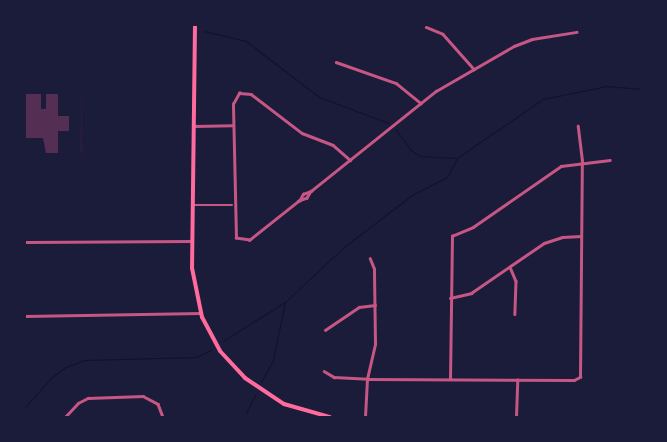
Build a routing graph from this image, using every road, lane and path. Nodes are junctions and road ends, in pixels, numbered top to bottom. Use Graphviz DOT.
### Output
graph roads {
  1 [pos="195,25"];
  2 [pos="426,27"];
  3 [pos="576,32"];
  4 [pos="336,62"];
  5 [pos="474,69"];
  6 [pos="421,103"];
  7 [pos="233,125"];
  8 [pos="192,126"];
  9 [pos="578,126"];
  10 [pos="350,160"];
  11 [pos="610,160"];
  12 [pos="582,161"];
  13 [pos="192,205"];
  14 [pos="233,205"];
  15 [pos="581,236"];
  16 [pos="192,241"];
  17 [pos="25,242"];
  18 [pos="370,258"];
  19 [pos="510,267"];
  20 [pos="450,298"];
  21 [pos="375,305"];
  22 [pos="201,313"];
  23 [pos="516,314"];
  24 [pos="25,316"];
  25 [pos="325,330"];
  26 [pos="324,371"];
  27 [pos="367,379"];
  28 [pos="450,379"];
  29 [pos="517,380"];
  30 [pos="65,417"];
  31 [pos="164,417"];
  32 [pos="330,417"];
  33 [pos="366,417"];
  34 [pos="516,417"];
  1 -- 8 [label="main road"];
  2 -- 5 [label="street"];
  3 -- 5 [label="street"];
  4 -- 6 [label="street"];
  5 -- 6 [label="street"];
  6 -- 10 [label="street"];
  7 -- 8 [label="street"];
  7 -- 10 [label="street"];
  7 -- 14 [label="street"];
  8 -- 13 [label="main road"];
  9 -- 12 [label="street"];
  10 -- 14 [label="street"];
  11 -- 12 [label="street"];
  12 -- 15 [label="street"];
  12 -- 20 [label="street"];
  13 -- 14 [label="street"];
  13 -- 16 [label="main road"];
  15 -- 19 [label="street"];
  15 -- 29 [label="street"];
  16 -- 17 [label="street"];
  16 -- 22 [label="main road"];
  18 -- 21 [label="street"];
  19 -- 20 [label="street"];
  19 -- 23 [label="street"];
  20 -- 28 [label="street"];
  21 -- 25 [label="street"];
  21 -- 27 [label="street"];
  22 -- 24 [label="street"];
  22 -- 32 [label="main road"];
  26 -- 27 [label="street"];
  27 -- 28 [label="street"];
  27 -- 33 [label="street"];
  28 -- 29 [label="street"];
  29 -- 34 [label="street"];
  30 -- 31 [label="street"];
}
